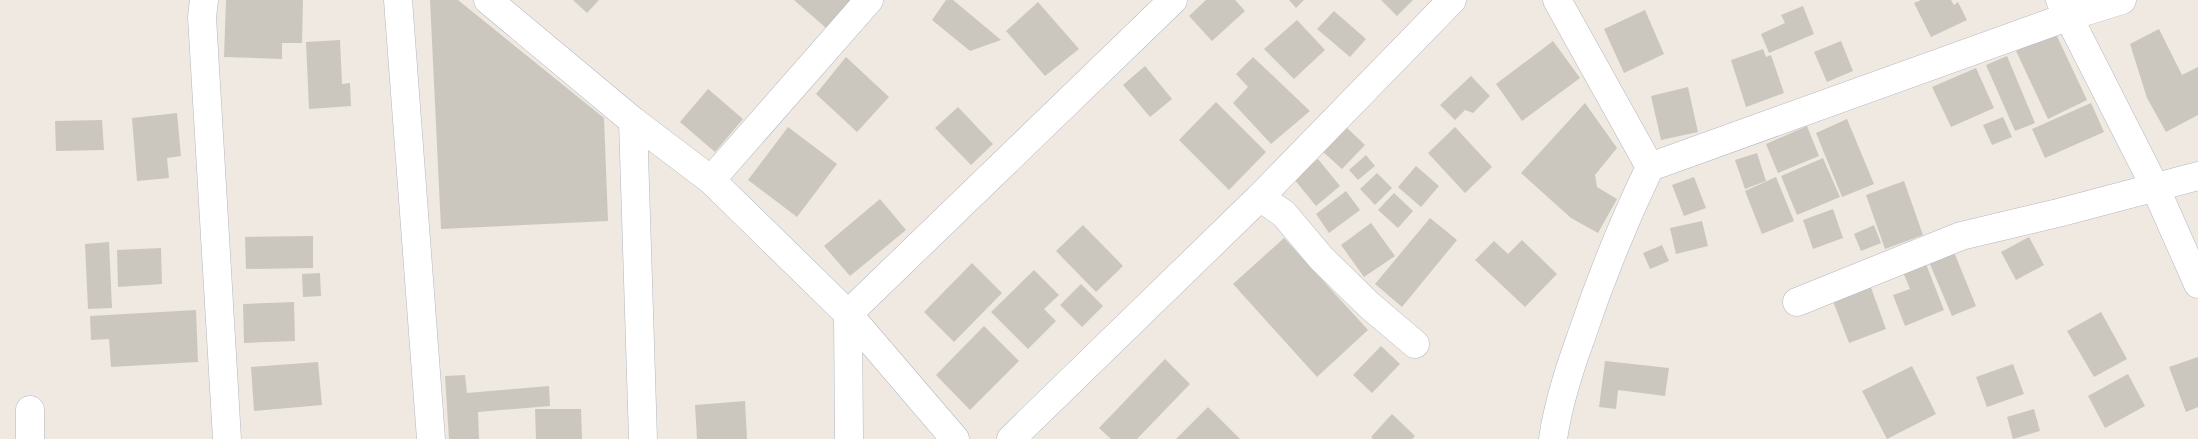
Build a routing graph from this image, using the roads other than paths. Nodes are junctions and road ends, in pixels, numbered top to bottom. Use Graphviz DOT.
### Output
graph roads {
  1 [pos="204,0"];
  2 [pos="398,0"];
  3 [pos="488,0"];
  4 [pos="869,0"];
  5 [pos="1173,0"];
  6 [pos="1452,0"];
  7 [pos="1557,0"];
  8 [pos="2122,0"];
  9 [pos="2064,8"];
  10 [pos="633,121"];
  11 [pos="1650,167"];
  12 [pos="2198,176"];
  13 [pos="710,180"];
  14 [pos="2155,187"];
  15 [pos="1260,197"];
  16 [pos="2198,284"];
  17 [pos="1796,302"];
  18 [pos="848,314"];
  19 [pos="1415,344"];
  20 [pos="30,410"];
  21 [pos="30,439"];
  22 [pos="227,439"];
  23 [pos="431,439"];
  24 [pos="643,439"];
  25 [pos="849,439"];
  26 [pos="955,439"];
  27 [pos="1012,439"];
  28 [pos="1553,439"];
  1 -- 22 [label="street"];
  2 -- 23 [label="street"];
  3 -- 10 [label="street"];
  4 -- 13 [label="street"];
  5 -- 18 [label="street"];
  6 -- 15 [label="street"];
  7 -- 11 [label="street"];
  8 -- 9 [label="street"];
  9 -- 11 [label="street"];
  9 -- 14 [label="street"];
  10 -- 13 [label="street"];
  10 -- 24 [label="street"];
  11 -- 28 [label="street"];
  12 -- 14 [label="street"];
  13 -- 18 [label="street"];
  14 -- 16 [label="street"];
  14 -- 17 [label="street"];
  15 -- 19 [label="street"];
  15 -- 27 [label="street"];
  18 -- 25 [label="street"];
  18 -- 26 [label="street"];
  20 -- 21 [label="street"];
}
